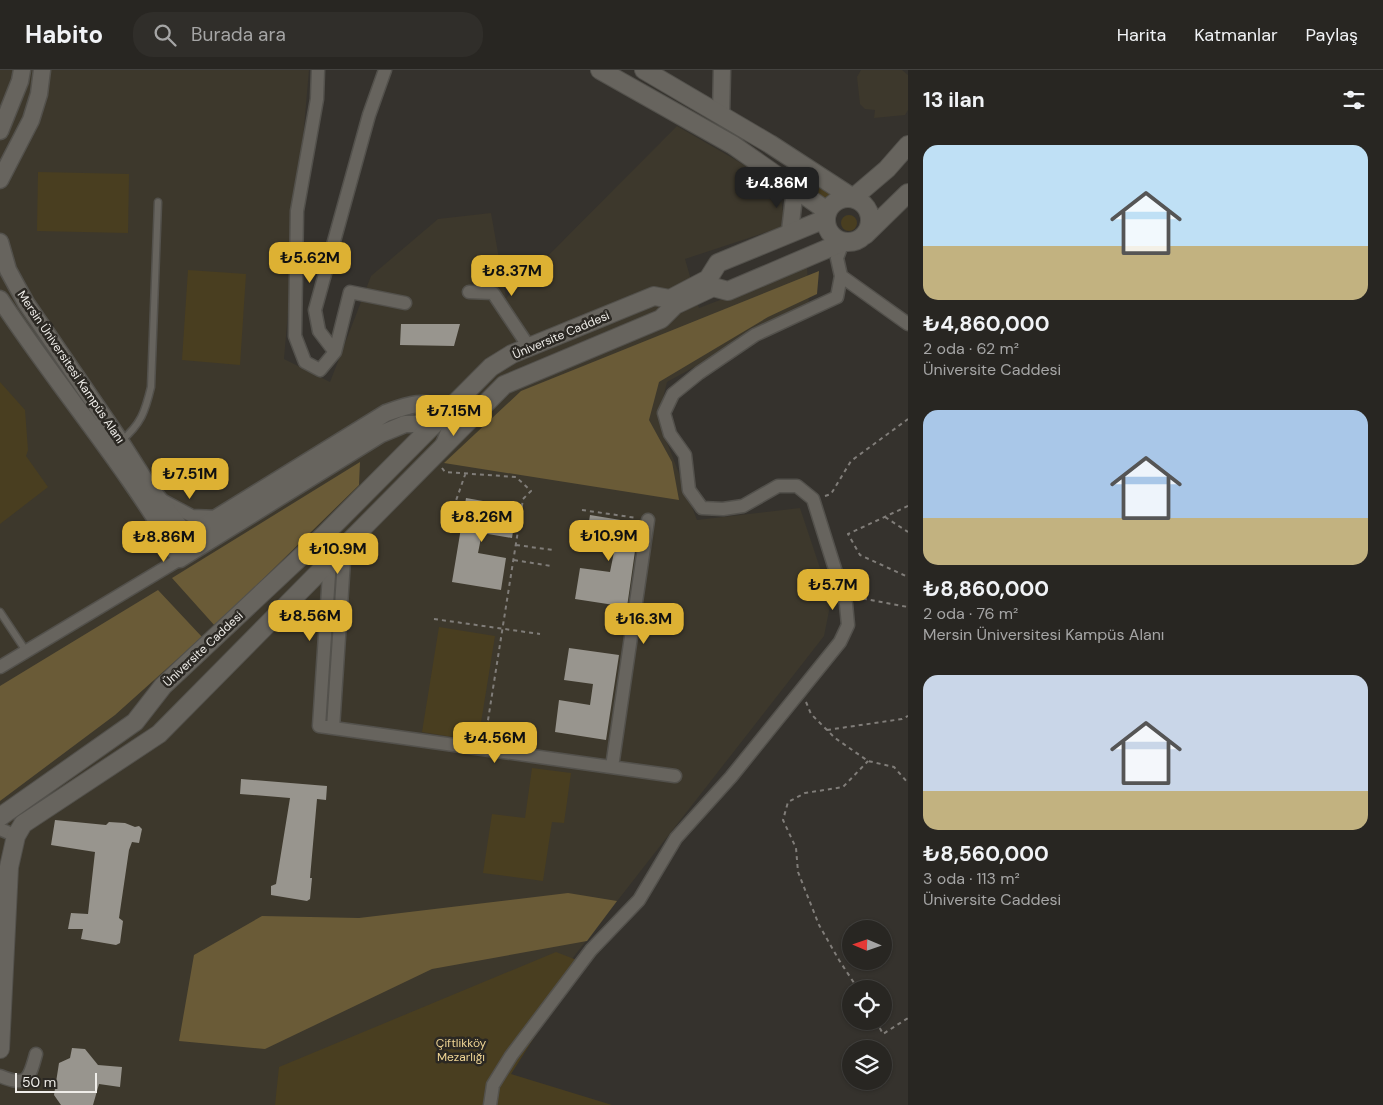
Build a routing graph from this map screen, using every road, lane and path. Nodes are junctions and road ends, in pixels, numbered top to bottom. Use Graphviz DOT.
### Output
graph roads {
  1 [pos="22,70"];
  2 [pos="42,70"];
  3 [pos="318,70"];
  4 [pos="385,70"];
  5 [pos="600,70"];
  6 [pos="644,70"];
  7 [pos="721,76"];
  8 [pos="701,104"];
  9 [pos="720,115"];
  10 [pos="0,131"];
  11 [pos="908,145"];
  12 [pos="0,180"];
  13 [pos="795,189"];
  14 [pos="908,193"];
  15 [pos="853,198"];
  16 [pos="158,202"];
  17 [pos="826,215"];
  18 [pos="790,232"];
  19 [pos="865,235"];
  20 [pos="844,242"];
  21 [pos="1,247"];
  22 [pos="841,276"];
  23 [pos="469,292"];
  24 [pos="0,299"];
  25 [pos="405,303"];
  26 [pos="908,324"];
  27 [pos="529,347"];
  28 [pos="334,352"];
  29 [pos="449,416"];
  30 [pos="472,416"];
  31 [pos="908,419"];
  32 [pos="432,424"];
  33 [pos="115,447"];
  34 [pos="436,453"];
  35 [pos="466,472"];
  36 [pos="158,498"];
  37 [pos="813,499"];
  38 [pos="908,506"];
  39 [pos="582,510"];
  40 [pos="451,515"];
  41 [pos="885,516"];
  42 [pos="218,517"];
  43 [pos="648,520"];
  44 [pos="908,532"];
  45 [pos="187,536"];
  46 [pos="345,545"];
  47 [pos="516,545"];
  48 [pos="554,550"];
  49 [pos="330,559"];
  50 [pos="180,560"];
  51 [pos="514,560"];
  52 [pos="551,566"];
  53 [pos="908,577"];
  54 [pos="843,595"];
  55 [pos="908,607"];
  56 [pos="0,612"];
  57 [pos="434,619"];
  58 [pos="503,629"];
  59 [pos="540,634"];
  60 [pos="26,651"];
  61 [pos="0,667"];
  62 [pos="800,691"];
  63 [pos="908,716"];
  64 [pos="333,728"];
  65 [pos="827,730"];
  66 [pos="484,749"];
  67 [pos="868,761"];
  68 [pos="612,767"];
  69 [pos="675,776"];
  70 [pos="908,783"];
  71 [pos="0,817"];
  72 [pos="8,833"];
  73 [pos="852,980"];
  74 [pos="908,1018"];
  75 [pos="892,1028"];
  76 [pos="0,1049"];
  77 [pos="36,1054"];
  78 [pos="0,1076"];
  79 [pos="490,1105"];
  1 -- 10 [label="street"];
  2 -- 12 [label="street"];
  3 -- 28 [label="street"];
  4 -- 28 [label="street"];
  5 -- 13 [label="main road"];
  6 -- 8 [label="main road"];
  7 -- 8 [label="street"];
  7 -- 9 [label="street"];
  8 -- 9 [label="main road"];
  9 -- 15 [label="main road"];
  11 -- 15 [label="main road"];
  13 -- 17 [label="main road"];
  13 -- 18 [label="street"];
  14 -- 19 [label="main road"];
  15 -- 17 [label="main road"];
  15 -- 19 [label="main road"];
  16 -- 33 [label="lane"];
  17 -- 18 [label="main road, Üniversite Caddesi"];
  17 -- 20 [label="main road"];
  18 -- 27 [label="main road, Üniversite Caddesi"];
  19 -- 20 [label="main road"];
  20 -- 22 [label="street"];
  20 -- 30 [label="main road"];
  21 -- 33 [label="street, Mersin Üniversitesi Kampüs Alanı"];
  22 -- 26 [label="street"];
  22 -- 37 [label="street"];
  23 -- 27 [label="street"];
  24 -- 33 [label="street, Mersin Üniversitesi Kampüs Alanı"];
  25 -- 28 [label="street"];
  27 -- 29 [label="main road, Üniversite Caddesi"];
  29 -- 30 [label="street"];
  29 -- 32 [label="main road, Üniversite Caddesi"];
  29 -- 34 [label="street"];
  29 -- 42 [label="street"];
  30 -- 34 [label="main road"];
  31 -- 37 [label="path"];
  32 -- 50 [label="street"];
  32 -- 71 [label="main road, Üniversite Caddesi"];
  33 -- 36 [label="street, Mersin Üniversitesi Kampüs Alanı"];
  33 -- 50 [label="street, Mersin Üniversitesi Kampüs Alanı"];
  34 -- 35 [label="path"];
  34 -- 46 [label="main road"];
  35 -- 40 [label="path"];
  35 -- 47 [label="path"];
  36 -- 42 [label="street"];
  36 -- 45 [label="street, Mersin Üniversitesi Kampüs Alanı"];
  37 -- 54 [label="street"];
  38 -- 41 [label="path"];
  39 -- 43 [label="path"];
  41 -- 44 [label="path"];
  41 -- 53 [label="path"];
  42 -- 45 [label="street"];
  43 -- 68 [label="street"];
  45 -- 50 [label="street"];
  46 -- 49 [label="main road"];
  46 -- 64 [label="street"];
  47 -- 48 [label="path"];
  47 -- 51 [label="path"];
  49 -- 64 [label="street"];
  49 -- 72 [label="main road"];
  50 -- 60 [label="street"];
  51 -- 52 [label="path"];
  51 -- 58 [label="path"];
  54 -- 55 [label="path"];
  54 -- 62 [label="street"];
  56 -- 60 [label="lane"];
  57 -- 58 [label="path"];
  58 -- 59 [label="path"];
  58 -- 66 [label="path"];
  60 -- 61 [label="street"];
  62 -- 65 [label="path"];
  62 -- 79 [label="street"];
  63 -- 65 [label="path"];
  64 -- 66 [label="street"];
  65 -- 67 [label="path"];
  66 -- 68 [label="street"];
  67 -- 70 [label="path"];
  67 -- 73 [label="path"];
  68 -- 69 [label="street"];
  72 -- 76 [label="main road"];
  74 -- 75 [label="path"];
  77 -- 78 [label="street"];
}
